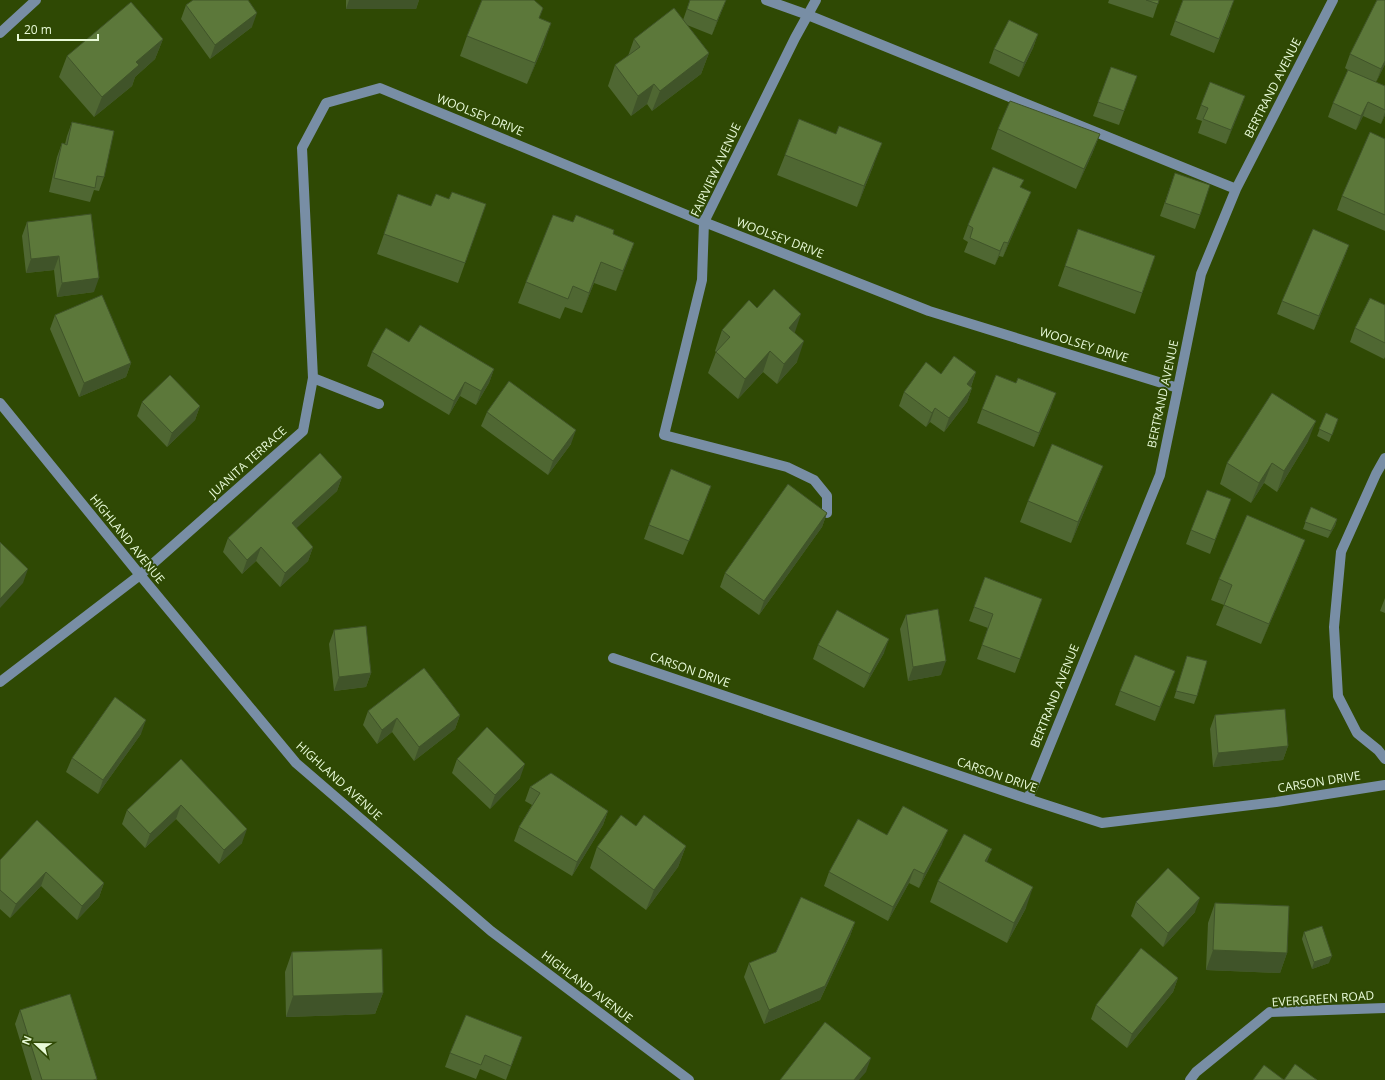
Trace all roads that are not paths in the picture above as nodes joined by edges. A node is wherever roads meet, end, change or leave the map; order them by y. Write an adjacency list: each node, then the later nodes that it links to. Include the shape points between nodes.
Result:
1 (36, 0): 6 (street)
2 (766, 0): 5 (street)
3 (816, 0): 5 (street, FAIRVIEW AVENUE)
4 (1333, 0): 8 (street, BERTRAND AVENUE)
5 (808, 15): 8 (street); 9 (street, FAIRVIEW AVENUE)
6 (0, 33)
7 (380, 88): 9 (street, WOOLSEY DRIVE); 10 (street, JUANITA TERRACE, via 326,103 302,148)
8 (1236, 189): 11 (street, BERTRAND AVENUE, via 1200,274)
9 (704, 222): 11 (street, WOOLSEY DRIVE, via 929,311); 15 (street, FAIRVIEW AVENUE, via 702,280 664,435 794,470 814,480 823,490 827,496)
10 (313, 378): 13 (street); 16 (street, JUANITA TERRACE, via 303,431)
11 (1178, 388): 21 (street, BERTRAND AVENUE, via 1160,475)
12 (0, 403): 16 (street, HIGHLAND AVENUE)
13 (379, 404)
14 (1385, 458): 19 (street, via 1341,552 1334,627 1338,696 1357,733)
15 (827, 513)
16 (140, 575): 18 (street, JUANITA TERRACE); 23 (street, HIGHLAND AVENUE, via 296,763 491,931)
17 (613, 658): 21 (street, CARSON DRIVE)
18 (0, 682)
19 (1385, 759)
20 (1385, 785): 21 (street, CARSON DRIVE, via 1276,802 1102,823)
21 (1028, 799)
22 (1385, 1008): 24 (street, EVERGREEN ROAD, via 1270,1012 1196,1072)
23 (689, 1080)
24 (1190, 1080)

